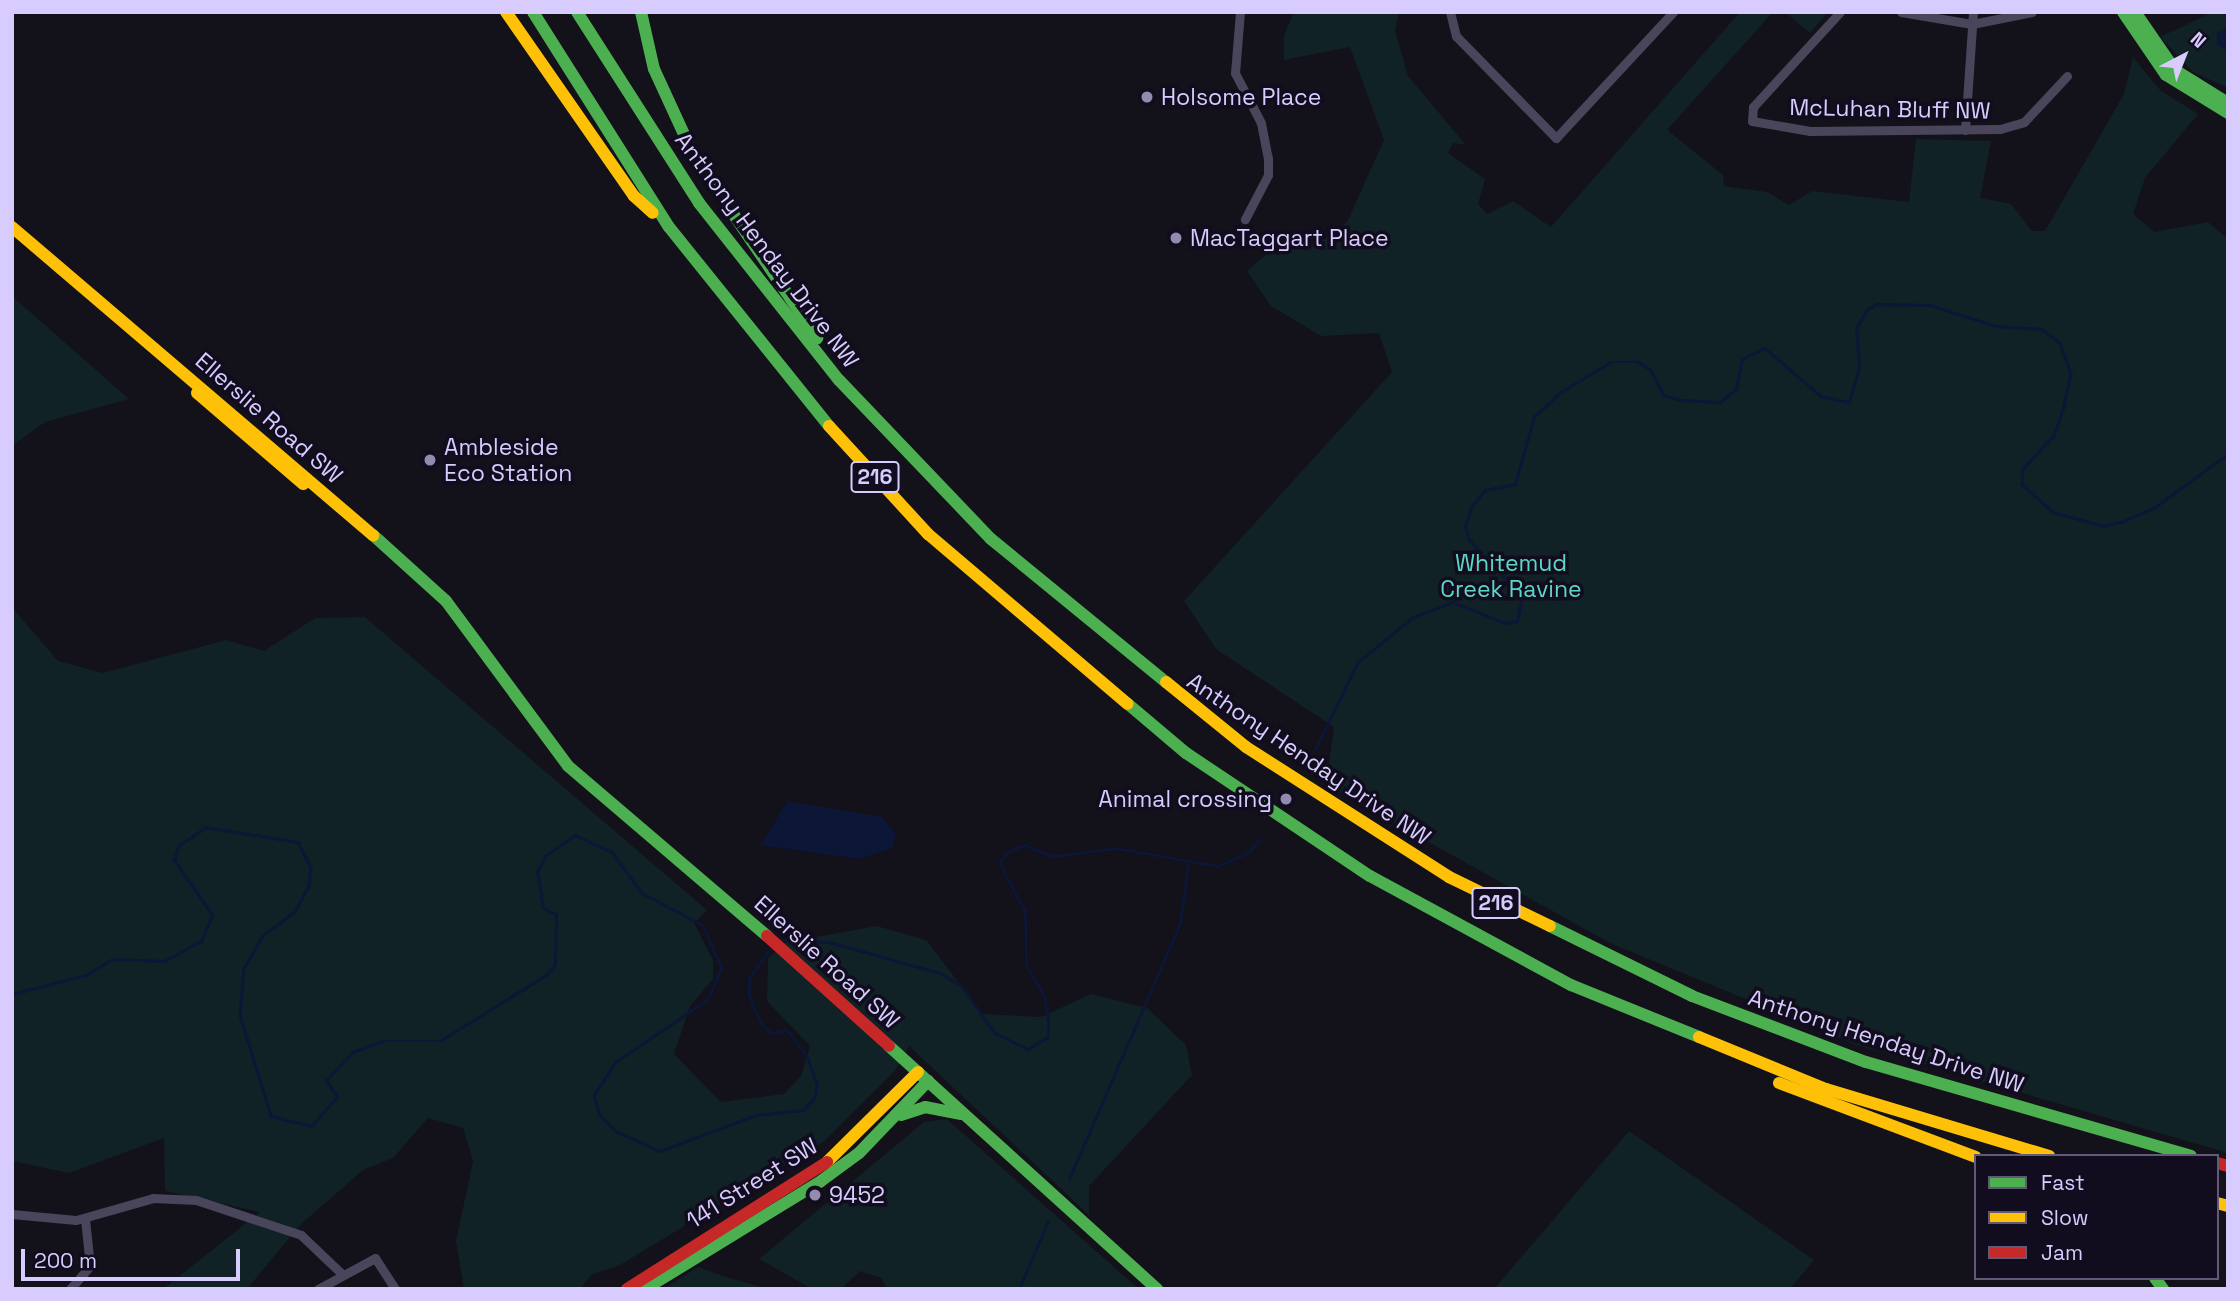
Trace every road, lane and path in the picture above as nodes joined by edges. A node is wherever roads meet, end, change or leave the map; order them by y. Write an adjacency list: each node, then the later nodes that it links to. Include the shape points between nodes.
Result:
1 (506, 12): 21 (main road, via 634,197)
2 (533, 12): 21 (main road, 216)
3 (577, 12): 23 (main road, Anthony Henday Drive NW / 216, via 699,203 788,318)
4 (641, 12): 23 (main road, via 663,93 722,204)
5 (1240, 12): 19 (street, via 1235,73 1261,123 1268,158 1268,175)
6 (1450, 12): 7 (street, via 1456,36 1556,138)
7 (1673, 12)
8 (1840, 12): 18 (street, McLuhan Bluff NW, via 1753,107 1752,121 1810,131)
9 (1901, 12): 14 (street)
10 (1973, 12): 14 (street)
11 (2032, 12): 14 (street)
12 (2123, 12): 17 (main road, via 2166,75)
13 (2135, 12): 16 (main road, via 2175,70)
14 (1972, 24): 18 (street)
15 (2067, 76): 18 (street, McLuhan Bluff NW, via 2024,122)
16 (2228, 103)
17 (2228, 113)
18 (1965, 130)
19 (1245, 219)
20 (12, 227): 24 (main road, Ellerslie Road SW, via 257,431 446,601)
21 (669, 227): 25 (main road, 216, via 805,399 928,534 1146,722 1265,808 1442,918 1571,985)
22 (12, 237): 24 (main road, Ellerslie Road SW, via 276,460)
23 (909, 456): 30 (main road, Anthony Henday Drive NW / 216, via 1006,552 1180,699 1338,810 1486,897 1651,979 1813,1044)
24 (487, 652): 26 (main road, Ellerslie Road SW, via 568,766)
25 (1735, 1056): 29 (main road, 216); 31 (main road, via 1779,1083)
26 (923, 1077): 27 (main road, Ellerslie Road SW); 28 (main road, 141 Street SW); 38 (main road, 141 Street SW, via 836,1156)
27 (965, 1115): 28 (main road, via 925,1107); 40 (main road, Ellerslie Road SW)
28 (893, 1119): 39 (main road, 141 Street SW, via 821,1181)
29 (2043, 1154)
30 (2184, 1154)
31 (1974, 1156)
32 (12, 1213): 33 (street)
33 (85, 1219): 34 (street, via 153,1198 196,1200 291,1230 321,1249); 35 (street, via 90,1266)
34 (342, 1274): 36 (street); 37 (street, via 377,1258)
35 (70, 1289)
36 (318, 1289)
37 (395, 1289)
38 (628, 1289)
39 (645, 1289)
40 (1157, 1289)

